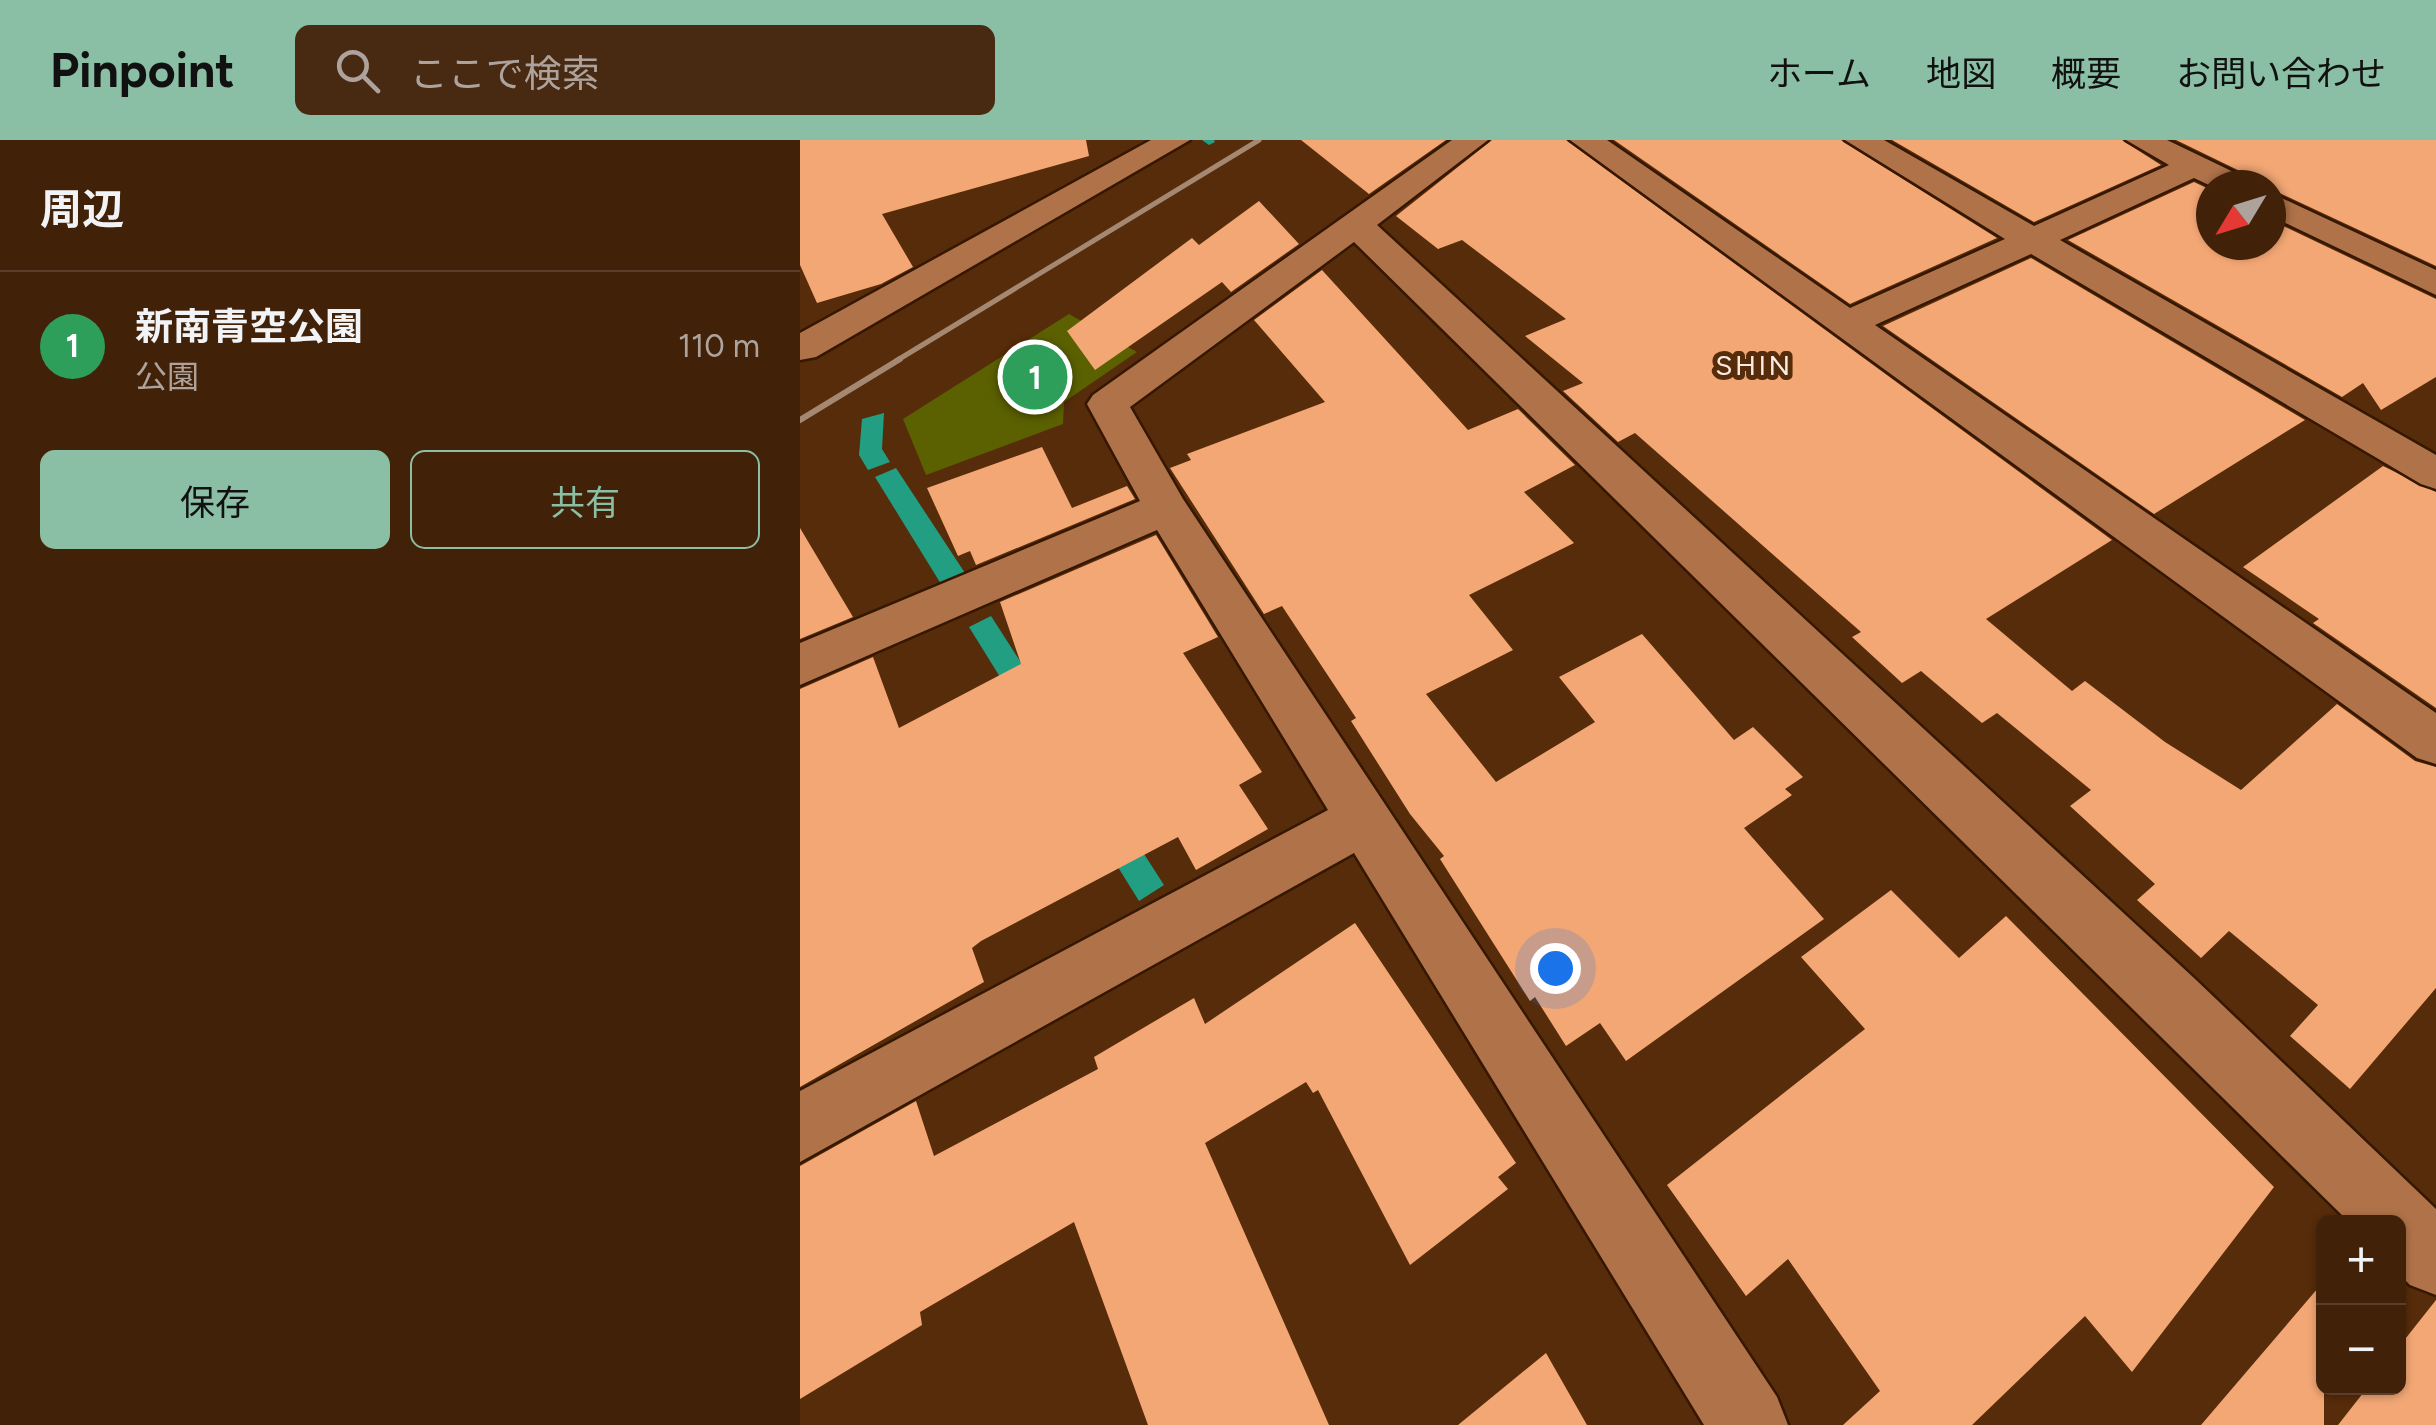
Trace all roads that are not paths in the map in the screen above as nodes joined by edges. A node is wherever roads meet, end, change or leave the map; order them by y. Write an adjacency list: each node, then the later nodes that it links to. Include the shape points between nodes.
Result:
1 (1174, 140): 13 (street)
2 (1472, 140): 9 (street)
3 (1586, 140): 12 (street)
4 (1861, 140): 10 (street)
5 (2142, 140): 6 (street)
6 (2194, 166): 7 (street); 10 (street)
7 (2202, 170)
8 (2286, 210): 11 (street)
9 (1357, 225): 15 (street, via 1108,404); 20 (street)
10 (2032, 240): 12 (street); 14 (street)
11 (2436, 284)
12 (1846, 324): 17 (street)
13 (800, 345)
14 (2436, 474)
15 (1166, 508): 16 (street); 18 (street)
16 (800, 665)
17 (2436, 742)
18 (1365, 818): 19 (street); 21 (street)
19 (800, 1128)
20 (2436, 1259)
21 (1750, 1425)

